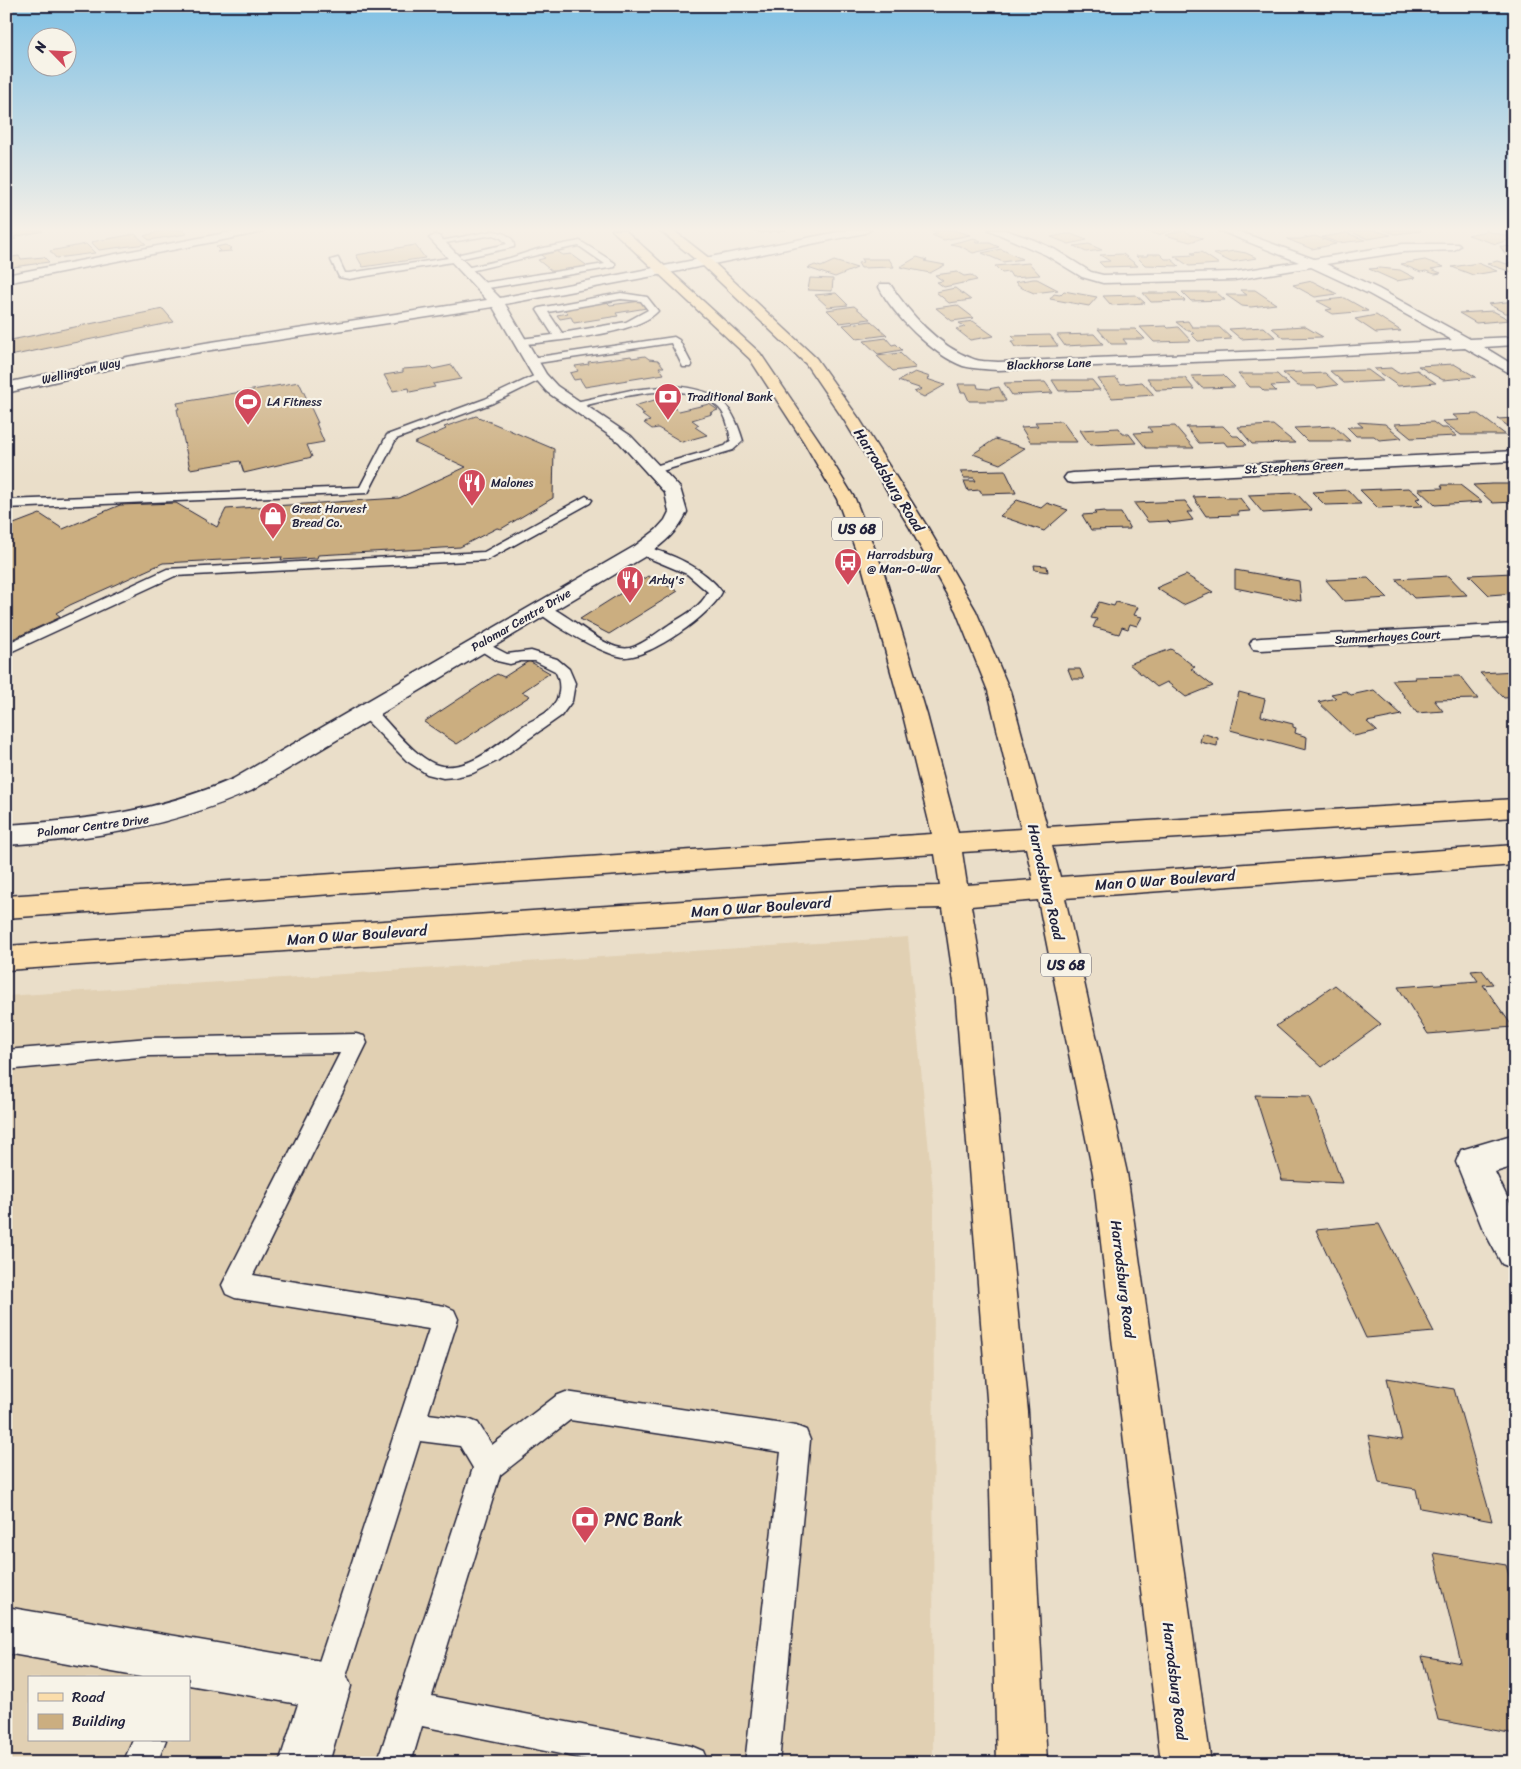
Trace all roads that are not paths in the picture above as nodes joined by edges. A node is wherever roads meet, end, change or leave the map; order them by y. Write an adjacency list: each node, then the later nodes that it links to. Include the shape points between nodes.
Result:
1 (429, 313): 18 (street, Wellington Way, via 205,347)
2 (503, 313): 13 (street, Palomar Centre Drive)
3 (544, 313): 11 (lane)
4 (634, 313): 10 (lane)
5 (652, 313): 10 (lane)
6 (709, 313): 35 (main road, US 68, via 755,356 846,499 873,570 916,714)
7 (760, 313): 34 (main road, Harrodsburg Road / US 68, via 811,361 852,420 966,611 999,691)
8 (903, 313): 14 (street, Blackhorse Lane, via 953,355 968,362 998,366)
9 (1416, 313): 14 (street)
10 (640, 320): 11 (lane, via 626,326)
11 (559, 336): 13 (lane)
12 (1515, 341): 14 (street, Blackhorse Lane)
13 (520, 342): 16 (street, Palomar Centre Drive)
14 (1469, 344): 17 (street)
15 (687, 365): 16 (lane, via 674,340)
16 (536, 368): 19 (street, Palomar Centre Drive, via 552,389); 24 (lane, via 489,401 391,437 364,490)
17 (1515, 372)
18 (6, 388)
19 (575, 405): 21 (street, Palomar Centre Drive, via 612,428); 21 (lane, via 673,388 703,393 724,406 737,441 730,448)
20 (1515, 456): 22 (street, St Stephens Green)
21 (655, 469): 25 (street, Palomar Centre Drive, via 674,492 678,512 663,534)
22 (1072, 478)
23 (586, 500): 30 (lane, via 487,556 172,572)
24 (6, 504)
25 (642, 550): 26 (street, Palomar Centre Drive); 26 (lane, via 708,582 715,592 711,602 660,637 638,649 624,652 599,643)
26 (542, 608): 28 (street, Palomar Centre Drive)
27 (1515, 630): 29 (street, Summerhayes Court)
28 (480, 644): 31 (street, Palomar Centre Drive); 31 (lane, via 498,656 511,659 536,656 560,669 566,682 567,694 559,710 490,758 469,768 443,772 427,766 408,753)
29 (1261, 644)
30 (6, 650)
31 (367, 711): 33 (street, Palomar Centre Drive, via 242,785 168,814 118,825)
32 (1515, 808): 34 (main road)
33 (6, 835)
34 (1036, 836): 35 (main road); 37 (main road, Harrodsburg Road / US 68)
35 (947, 843): 38 (main road, US 68); 39 (main road)
36 (1515, 855): 37 (main road, Man O War Boulevard)
37 (1049, 888): 38 (main road, Man O War Boulevard); 57 (main road, Harrodsburg Road / US 68, via 1110,1173)
38 (956, 897): 40 (main road, Man O War Boulevard, via 896,898); 56 (main road, US 68, via 970,989 1008,1412)
39 (6, 907)
40 (6, 958)
41 (6, 1060): 44 (lane, via 149,1048 356,1043 235,1285 445,1319)
42 (1515, 1150): 43 (street, via 1473,1162)
43 (1515, 1251)
44 (411, 1426): 45 (lane, via 468,1433); 48 (lane)
45 (488, 1466): 49 (lane); 55 (lane, via 566,1406 796,1440)
46 (6, 1630): 47 (street)
47 (180, 1669): 48 (street)
48 (327, 1686): 52 (street)
49 (412, 1708): 53 (lane); 54 (lane)
50 (149, 1742): 51 (lane)
51 (140, 1763)
52 (304, 1763)
53 (394, 1763)
54 (690, 1763)
55 (762, 1763)
56 (1022, 1763)
57 (1186, 1763)

